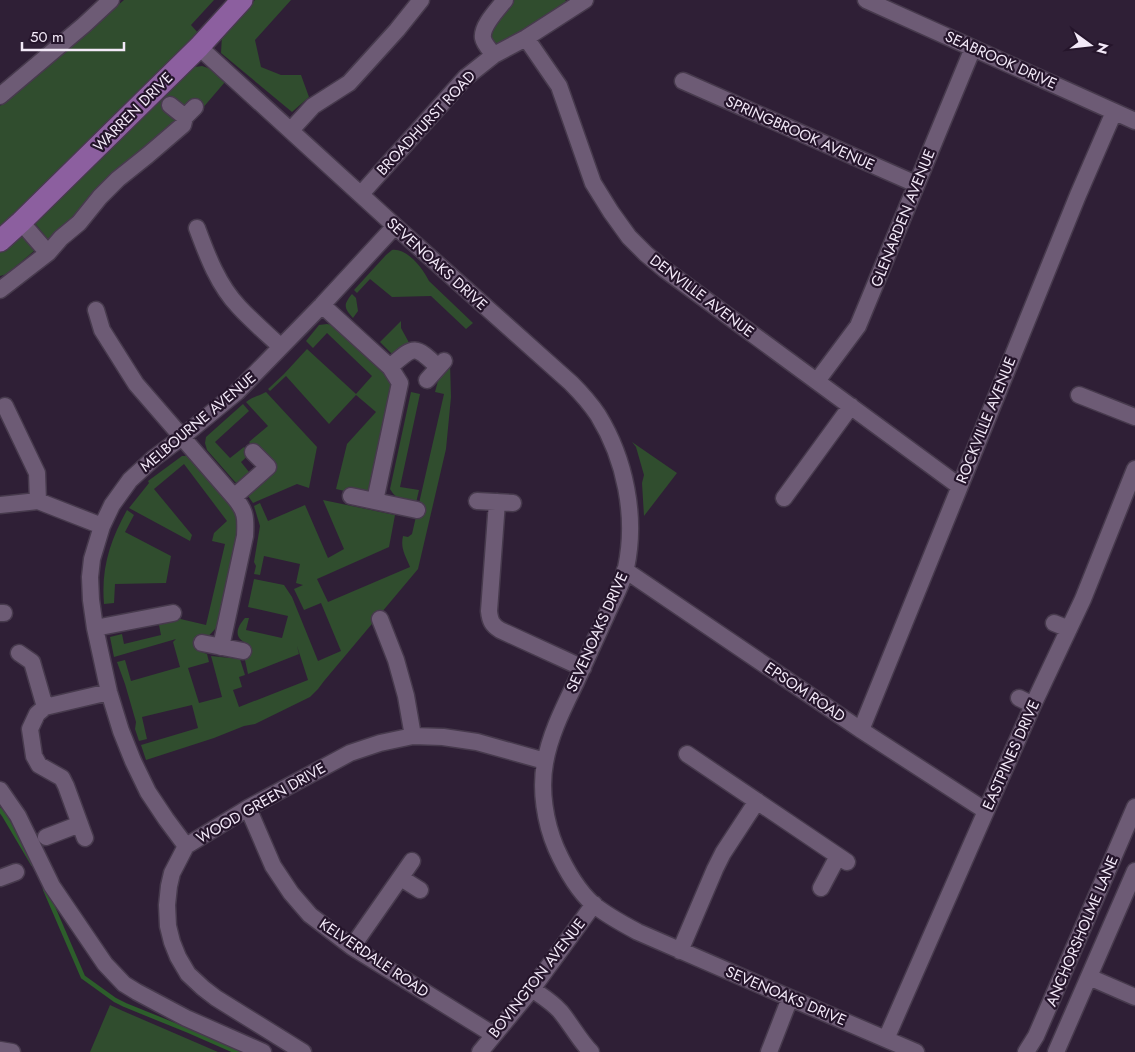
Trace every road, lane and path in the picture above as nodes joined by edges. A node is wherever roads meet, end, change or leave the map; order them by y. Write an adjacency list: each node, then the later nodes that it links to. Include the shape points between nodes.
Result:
1 (111, 0): 12 (street)
2 (242, 0): 8 (main road, WARREN DRIVE)
3 (421, 0): 16 (street, via 349,83 313,106)
4 (505, 0): 10 (street, via 486,24 483,36)
5 (866, 0): 9 (street, SEABROOK DRIVE)
6 (575, 2): 7 (street, BROADHURST ROAD)
7 (526, 38): 10 (street, BROADHURST ROAD); 30 (street, DENVILLE AVENUE, via 559,86 593,183 629,237 664,269)
8 (199, 47): 16 (street, SEVENOAKS DRIVE); 19 (main road, WARREN DRIVE)
9 (974, 48): 14 (street, SEABROOK DRIVE); 17 (street, GLENARDEN AVENUE)
10 (494, 55): 18 (street, BROADHURST ROAD, via 465,78)
11 (683, 81): 17 (street, SPRINGBROOK AVENUE)
12 (0, 96)
13 (170, 105): 23 (street, WARREN DRIVE, via 190,112 183,125 118,179)
14 (1114, 112): 15 (street, SEABROOK DRIVE); 38 (street, ROCKVILLE AVENUE)
15 (1135, 121)
16 (291, 130): 18 (street, SEVENOAKS DRIVE)
17 (916, 184): 30 (street, GLENARDEN AVENUE, via 858,326)
18 (361, 194): 20 (street, SEVENOAKS DRIVE)
19 (21, 222): 22 (main road, WARREN DRIVE); 23 (street)
20 (395, 226): 25 (street, MELBOURNE AVENUE); 48 (street, SEVENOAKS DRIVE, via 571,383 598,416 617,456 628,496 630,533)
21 (197, 228): 27 (street, via 220,281 237,306)
22 (0, 241)
23 (48, 253): 24 (street, WARREN DRIVE)
24 (0, 290)
25 (322, 305): 27 (street, MELBOURNE AVENUE); 28 (street)
26 (96, 310): 35 (street, via 102,330 136,384)
27 (282, 347): 35 (street, MELBOURNE AVENUE, via 237,392)
28 (390, 367): 29 (street, via 408,352 421,352 441,364); 43 (street, via 400,380 400,387)
29 (427, 380)
30 (818, 381): 33 (street, DENVILLE AVENUE)
31 (1079, 394): 34 (street)
32 (5, 406): 42 (street, via 37,473)
33 (851, 406): 38 (street, DENVILLE AVENUE); 41 (street)
34 (1135, 417)
35 (182, 437): 40 (street); 47 (street, MELBOURNE AVENUE, via 130,480)
36 (253, 452): 40 (street, via 268,467)
37 (1135, 469): 67 (street, EASTPINES DRIVE, via 1083,598 1062,626 1026,701)
38 (959, 486): 59 (street, ROCKVILLE AVENUE)
39 (351, 496): 43 (street)
40 (234, 497): 53 (street, via 246,518 245,536)
41 (784, 498)
42 (38, 501): 45 (street); 47 (street)
43 (375, 501): 46 (street)
44 (477, 501): 56 (street, via 505,503 489,611 493,626)
45 (0, 505)
46 (417, 510)
47 (102, 526): 51 (street, MELBOURNE AVENUE, via 90,578)
48 (625, 570): 56 (street, SEVENOAKS DRIVE); 59 (street, EPSOM ROAD)
49 (173, 613): 51 (street)
50 (380, 619): 60 (street, via 396,660)
51 (95, 628): 57 (street, MELBOURNE AVENUE)
52 (202, 643): 53 (street)
53 (221, 647): 54 (street)
54 (242, 651)
55 (19, 653): 58 (street, via 32,662)
56 (582, 668): 62 (street, SEVENOAKS DRIVE)
57 (109, 692): 58 (street); 69 (street, MELBOURNE AVENUE, via 121,731 148,792)
58 (45, 707): 68 (street, via 36,714 30,729 34,756 39,765 62,778 83,830)
59 (861, 730): 67 (street, EPSOM ROAD)
60 (413, 736): 62 (street, WOOD GREEN DRIVE, via 478,742); 65 (street, WOOD GREEN DRIVE, via 350,753)
61 (687, 754): 64 (street)
62 (545, 761): 77 (street, SEVENOAKS DRIVE, via 543,790 554,843 569,874)
63 (0, 790): 88 (street, via 18,816 52,886 105,964 124,984 186,1018)
64 (757, 801): 75 (street, via 843,859); 79 (street, via 715,869)
65 (248, 808): 69 (street, WOOD GREEN DRIVE); 78 (street, KELVERDALE ROAD, via 274,866 291,894 310,915)
66 (1135, 808): 94 (street, ANCHORSHOLME LANE, via 1036,1036)
67 (986, 811): 85 (street, EASTPINES DRIVE)
68 (46, 837)
69 (186, 846): 89 (street, WOOD GREEN DRIVE, via 172,873 167,896 168,926 178,957 202,988)
70 (412, 862): 74 (street)
71 (1135, 871): 80 (street, ANCHORSHOLME LANE)
72 (16, 872): 73 (street)
73 (0, 878)
74 (401, 878): 76 (street); 78 (street)
75 (821, 888)
76 (420, 890)
77 (594, 904): 79 (street, SEVENOAKS DRIVE, via 623,924); 81 (street, BOVINGTON AVENUE)
78 (352, 947): 84 (street, KELVERDALE ROAD)
79 (680, 951): 83 (street, SEVENOAKS DRIVE)
80 (1089, 977): 82 (street); 95 (street, ANCHORSHOLME LANE)
81 (532, 989): 84 (street, BOVINGTON AVENUE); 91 (street, via 555,1005)
82 (1135, 997)
83 (790, 998): 85 (street, SEVENOAKS DRIVE); 92 (street)
84 (494, 1035): 90 (street, BOVINGTON AVENUE)
85 (886, 1039): 93 (street, SEVENOAKS DRIVE)
86 (0, 1050): 87 (street)
87 (12, 1052)
88 (263, 1052)
89 (303, 1052)
90 (480, 1052)
91 (591, 1052)
92 (768, 1052)
93 (916, 1052)
94 (1026, 1052)
95 (1056, 1052)

